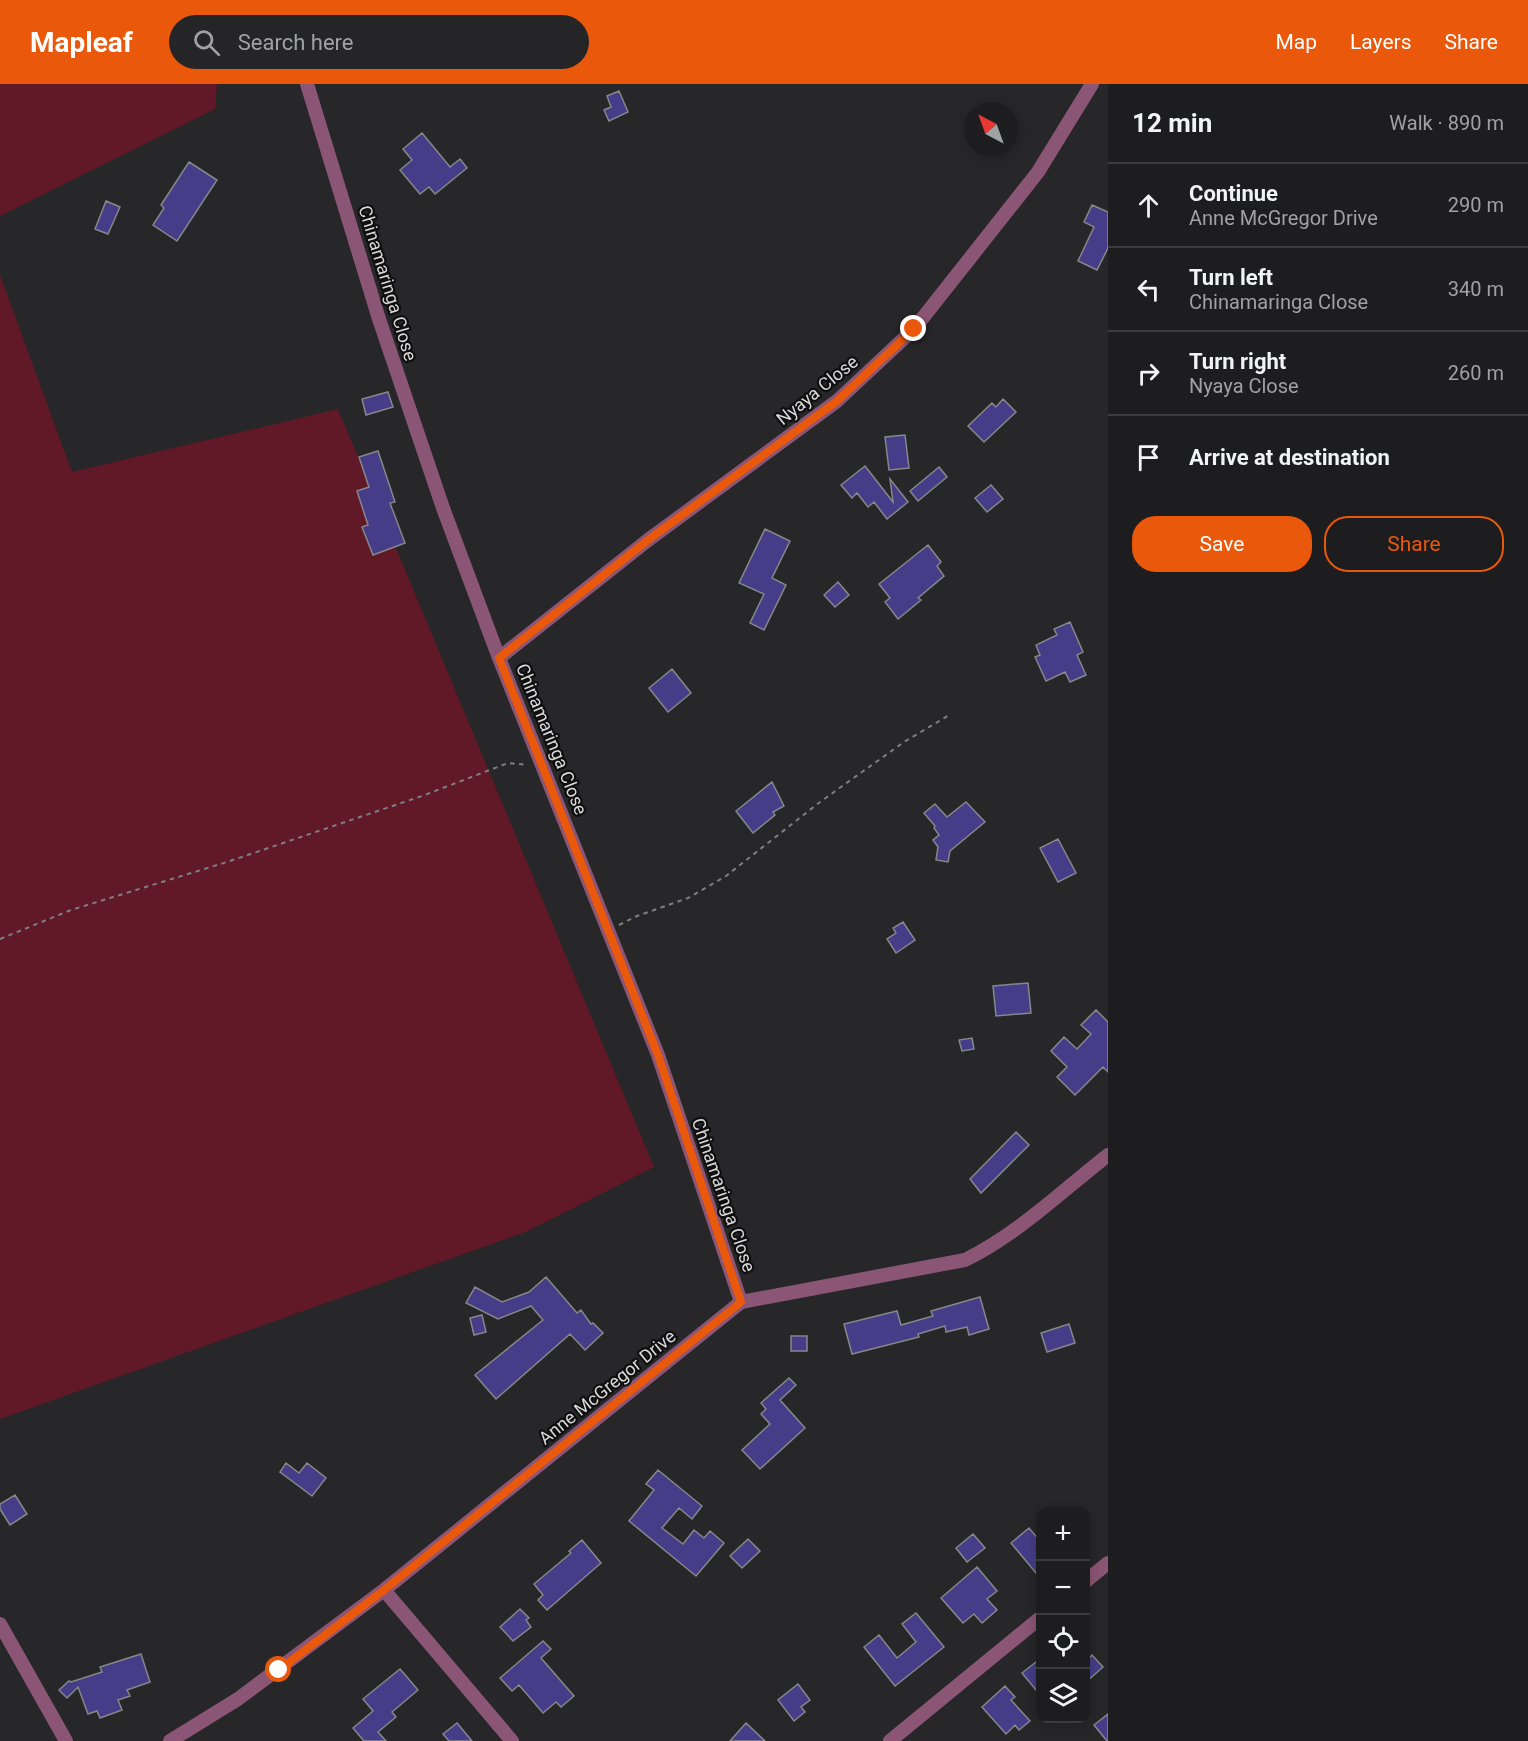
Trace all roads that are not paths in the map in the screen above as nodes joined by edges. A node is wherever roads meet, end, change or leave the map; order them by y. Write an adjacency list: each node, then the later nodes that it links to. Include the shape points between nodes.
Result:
1 (307, 84): 3 (street, Chinamaringa Close, via 379,319)
2 (1092, 84): 3 (street, Nyaya Close, via 1038,172 914,329 837,401 648,540)
3 (499, 658): 5 (street, Chinamaringa Close, via 658,1055)
4 (1108, 1155): 5 (street, Anne McGregor Drive, via 1006,1236 965,1260)
5 (741, 1302): 8 (street, Anne McGregor Drive)
6 (1108, 1563): 7 (street)
7 (1090, 1578)
8 (384, 1590): 12 (street, Anne McGregor Drive, via 238,1699); 13 (street)
9 (1036, 1622): 14 (street)
10 (0, 1624): 11 (street)
11 (66, 1741)
12 (170, 1741)
13 (512, 1741)
14 (890, 1741)

